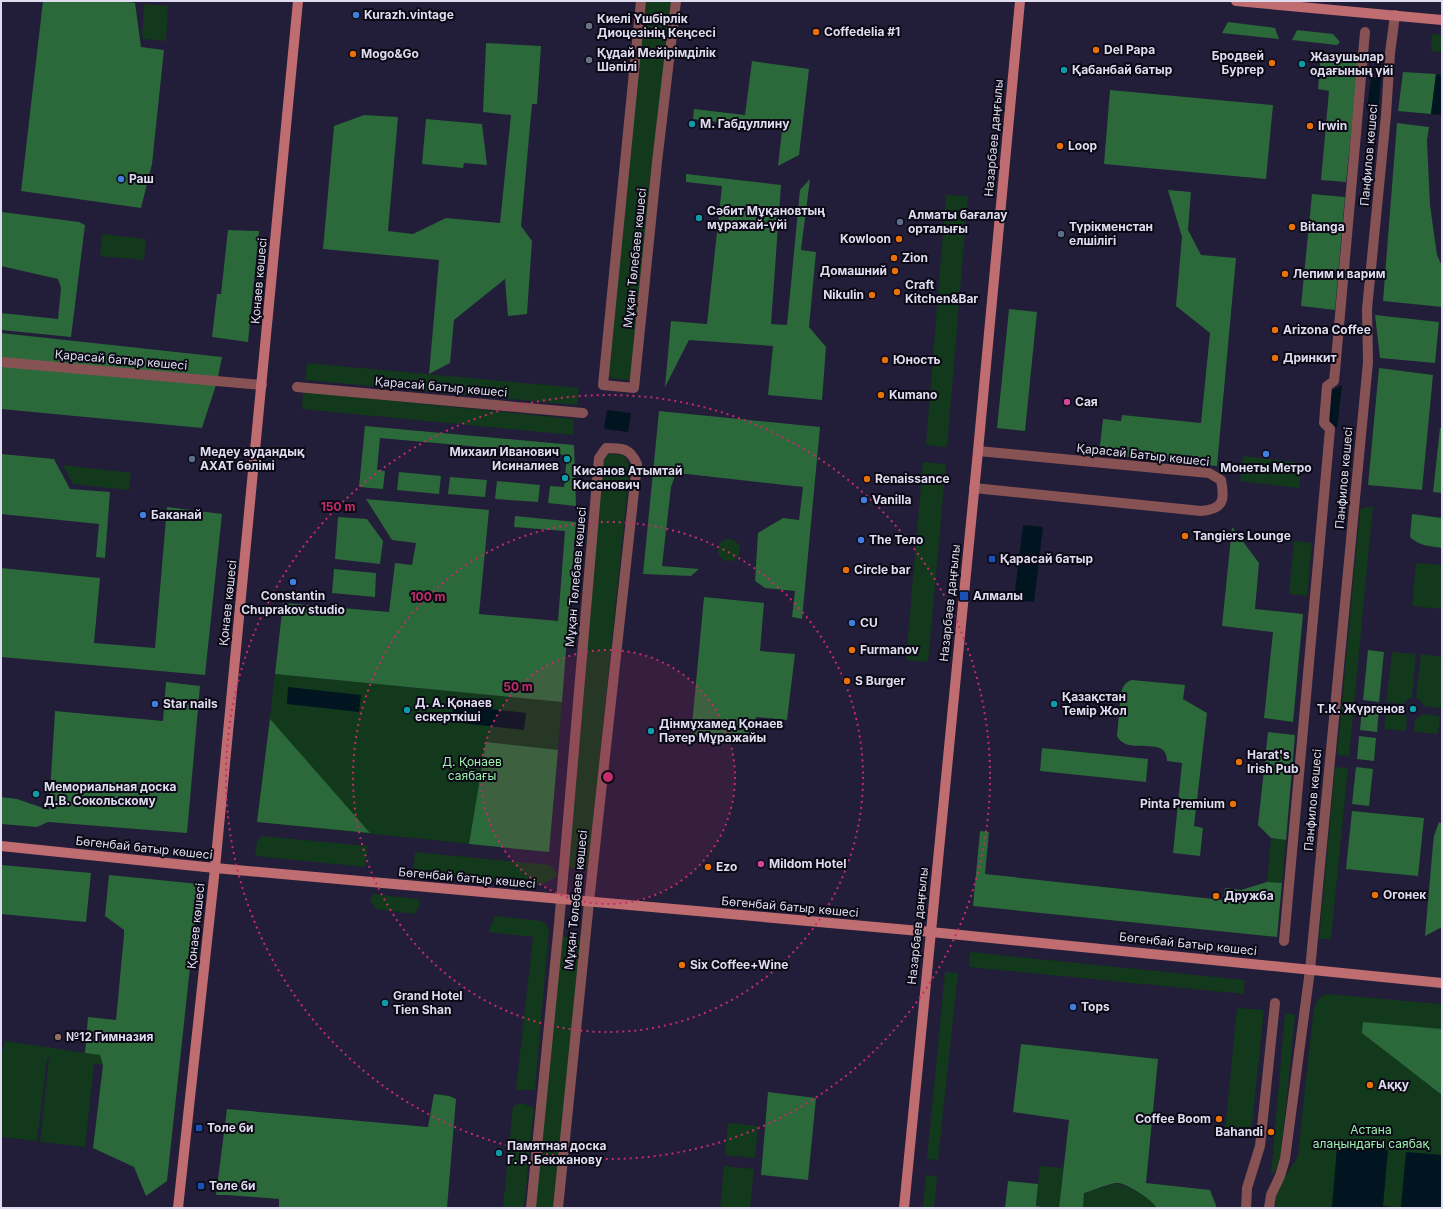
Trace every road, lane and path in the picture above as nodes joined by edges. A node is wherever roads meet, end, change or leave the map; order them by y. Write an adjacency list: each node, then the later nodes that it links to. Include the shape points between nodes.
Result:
1 (298, 1): 10 (street, Қонаев көшесі)
2 (641, 1): 3 (street, Мұқан Төлебаев көшесі, via 603,385 634,388)
3 (676, 1)
4 (1020, 1): 13 (street, Назарбаев даңғылы)
5 (1236, 1): 6 (street)
6 (1395, 15): 7 (street); 21 (street, Панфилов көшесі, via 1368,308 1368,362)
7 (1442, 20)
8 (1365, 32): 20 (street, Панфилов көшесі, via 1334,381 1328,386 1324,423 1330,429)
9 (1, 362): 10 (street, Қарасай батыр көшесі)
10 (262, 385): 16 (street, Қонаев көшесі)
11 (297, 387): 12 (street, Қарасай батыр көшесі)
12 (583, 413)
13 (978, 451): 14 (street, Назарбаев даңғылы); 14 (street, Қарасай Батыр көшесі, via 1209,473 1221,480 1224,494 1221,504 1214,510 1201,511)
14 (974, 488): 19 (street, Назарбаев даңғылы)
15 (1, 846): 16 (street, Бөгенбай батыр көшесі)
16 (215, 868): 17 (street, Бөгенбай батыр көшесі); 24 (street, Қонаев көшесі)
17 (561, 899): 18 (street, Бөгенбай батыр көшесі); 18 (street, Мұқан Төлебаев көшесі, via 599,458 606,448 623,449 633,456 637,464); 25 (street, Мұқан Төлебаев көшесі)
18 (589, 902): 19 (street, Бөгенбай батыр көшесі); 26 (street, Мұқан Төлебаев көшесі)
19 (931, 932): 21 (street, Бөгенбай Батыр көшесі); 27 (street, Назарбаев даңғылы)
20 (1284, 941)
21 (1310, 970): 22 (street, Бөгенбай Батыр көшесі); 29 (street, via 1286,1159 1271,1195)
22 (1442, 983)
23 (1275, 1003): 28 (street, via 1260,1146 1247,1188)
24 (178, 1208)
25 (531, 1208)
26 (558, 1208)
27 (904, 1208)
28 (1246, 1208)
29 (1269, 1208)

